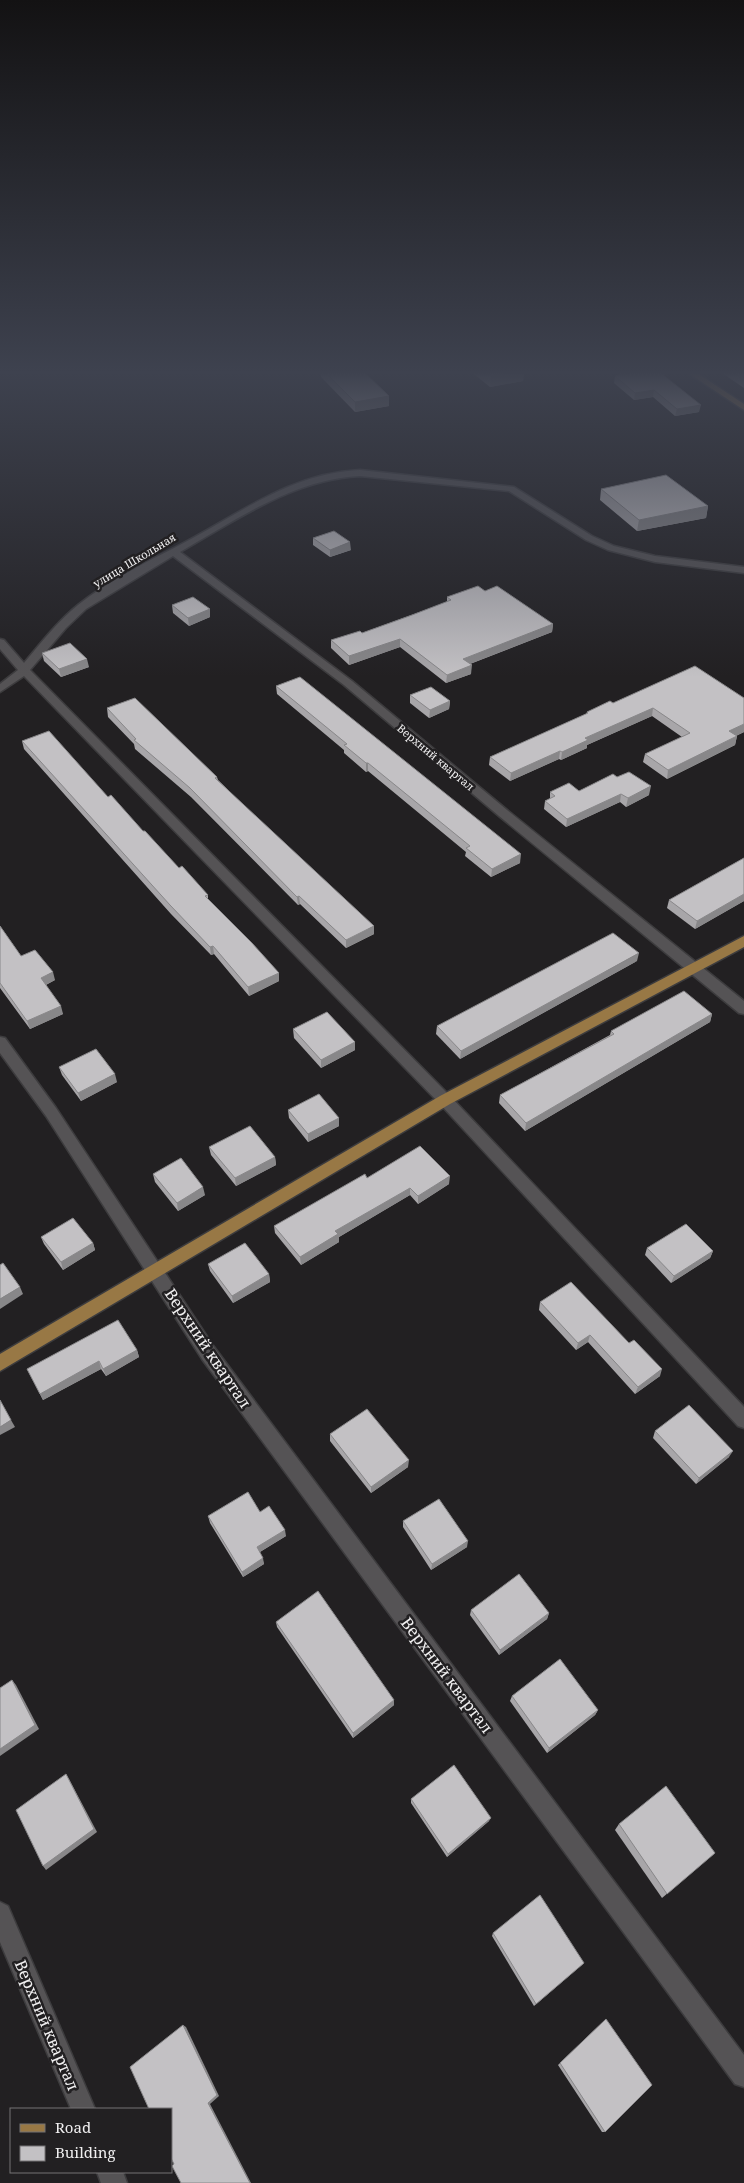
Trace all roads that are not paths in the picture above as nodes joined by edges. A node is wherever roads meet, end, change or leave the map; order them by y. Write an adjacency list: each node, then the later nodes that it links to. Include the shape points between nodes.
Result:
1 (172, 551): 2 (street, улица Школьная, via 278,493 337,474 360,473 511,489 611,548 655,560); 4 (street, улица Школьная, via 82,607); 7 (street, Верхний квартал, via 348,683)
2 (744, 570)
3 (2, 646): 4 (street)
4 (24, 670): 5 (street, улица Школьная); 10 (street)
5 (0, 689)
6 (744, 941): 7 (main road)
7 (694, 969): 8 (street, Верхний квартал); 10 (main road)
8 (744, 1009)
9 (0, 1042): 11 (street, Верхний квартал, via 51,1112)
10 (446, 1100): 11 (main road); 13 (street)
11 (156, 1271): 12 (main road); 15 (street, Верхний квартал, via 208,1353)
12 (0, 1363)
13 (744, 1420)
14 (0, 1914): 16 (street, Верхний квартал)
15 (744, 2075)
16 (83, 2108)

